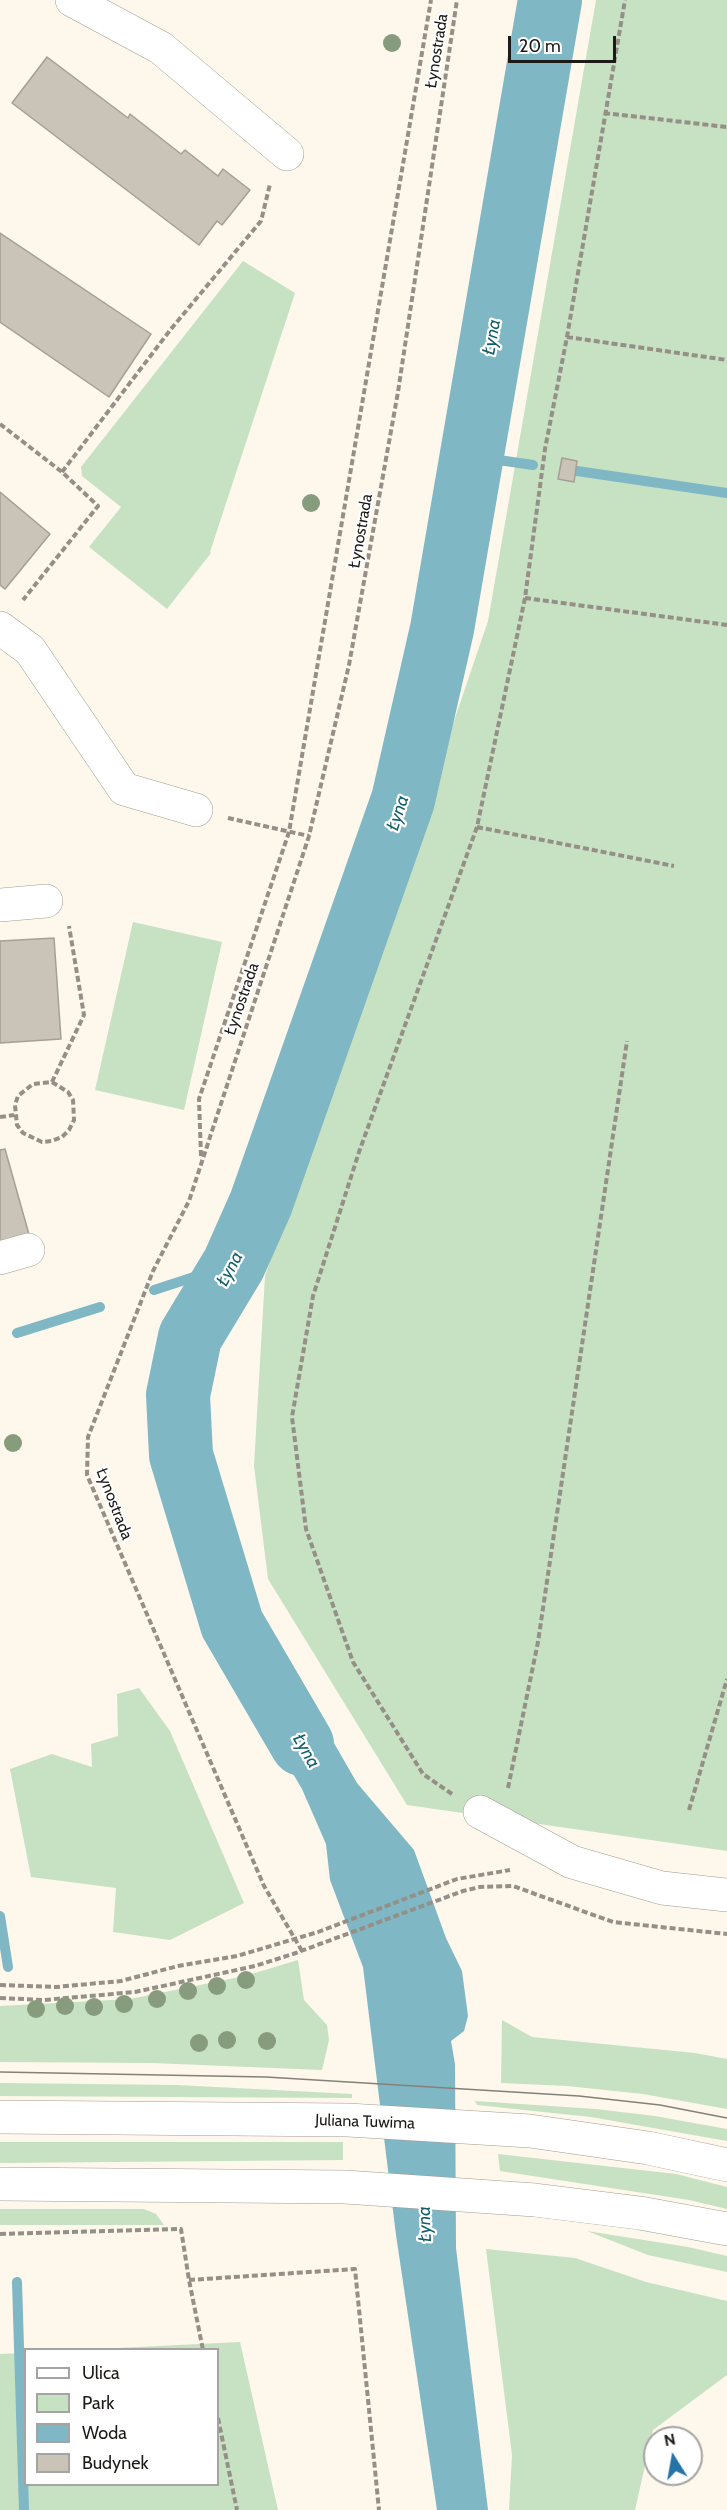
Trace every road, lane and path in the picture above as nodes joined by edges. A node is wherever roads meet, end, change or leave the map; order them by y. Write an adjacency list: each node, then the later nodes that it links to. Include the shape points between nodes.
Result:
1 (72, 0): 7 (main road, via 161,48)
2 (431, 0): 18 (path)
3 (457, 0): 19 (path, Łynostrada, via 396,403 349,665)
4 (625, 0): 5 (path)
5 (604, 113): 6 (path); 9 (path)
6 (727, 127)
7 (287, 154)
8 (270, 181): 12 (path, via 261,220 171,329)
9 (567, 337): 10 (path); 13 (path, via 543,458)
10 (727, 360)
11 (0, 424): 12 (path)
12 (62, 472): 15 (path, via 98,507)
13 (525, 598): 14 (path); 17 (path)
14 (727, 625)
15 (0, 628): 16 (main road, via 30,650 124,789)
16 (196, 810): 18 (path)
17 (477, 827): 20 (path); 30 (path, via 359,1152 313,1296 292,1417 306,1529 353,1662 423,1774)
18 (289, 832): 19 (path); 27 (path, via 199,1099)
19 (309, 836): 27 (path, Łynostrada)
20 (674, 866)
21 (46, 901): 22 (main road); 24 (path, via 71,928 84,1015)
22 (0, 904)
23 (627, 1041): 30 (path, via 538,1642 511,1776)
24 (52, 1082): 25 (path, via 25,1089); 25 (path, via 68,1092 75,1110 69,1130 62,1137 42,1142 32,1139 17,1125)
25 (14, 1115): 26 (path)
26 (0, 1117)
27 (201, 1160): 34 (path, Łynostrada, via 189,1201 153,1271 88,1437 87,1475 264,1886)
28 (727, 1679): 29 (path)
29 (689, 1810)
30 (489, 1818): 32 (main road, via 572,1862 662,1888)
31 (457, 1879): 34 (path)
32 (727, 1895)
33 (727, 1934): 35 (path, via 613,1922 513,1887 480,1887)
34 (296, 1940): 35 (path, Łynostrada); 36 (path, via 121,1981 56,1987)
35 (302, 1951): 37 (path, via 135,1992 44,2000)
36 (0, 1985)
37 (0, 1998)
38 (0, 2117): 39 (main road, Juliana Tuwima, via 348,2120 530,2131 648,2148)
39 (727, 2165)
40 (0, 2184): 41 (main road, via 345,2187 535,2200)
41 (727, 2229)
42 (0, 2234): 43 (path, via 181,2229)
43 (189, 2280): 44 (path); 47 (path, via 355,2269)
44 (203, 2348)
45 (219, 2423): 46 (path)
46 (237, 2510)
47 (378, 2510)

